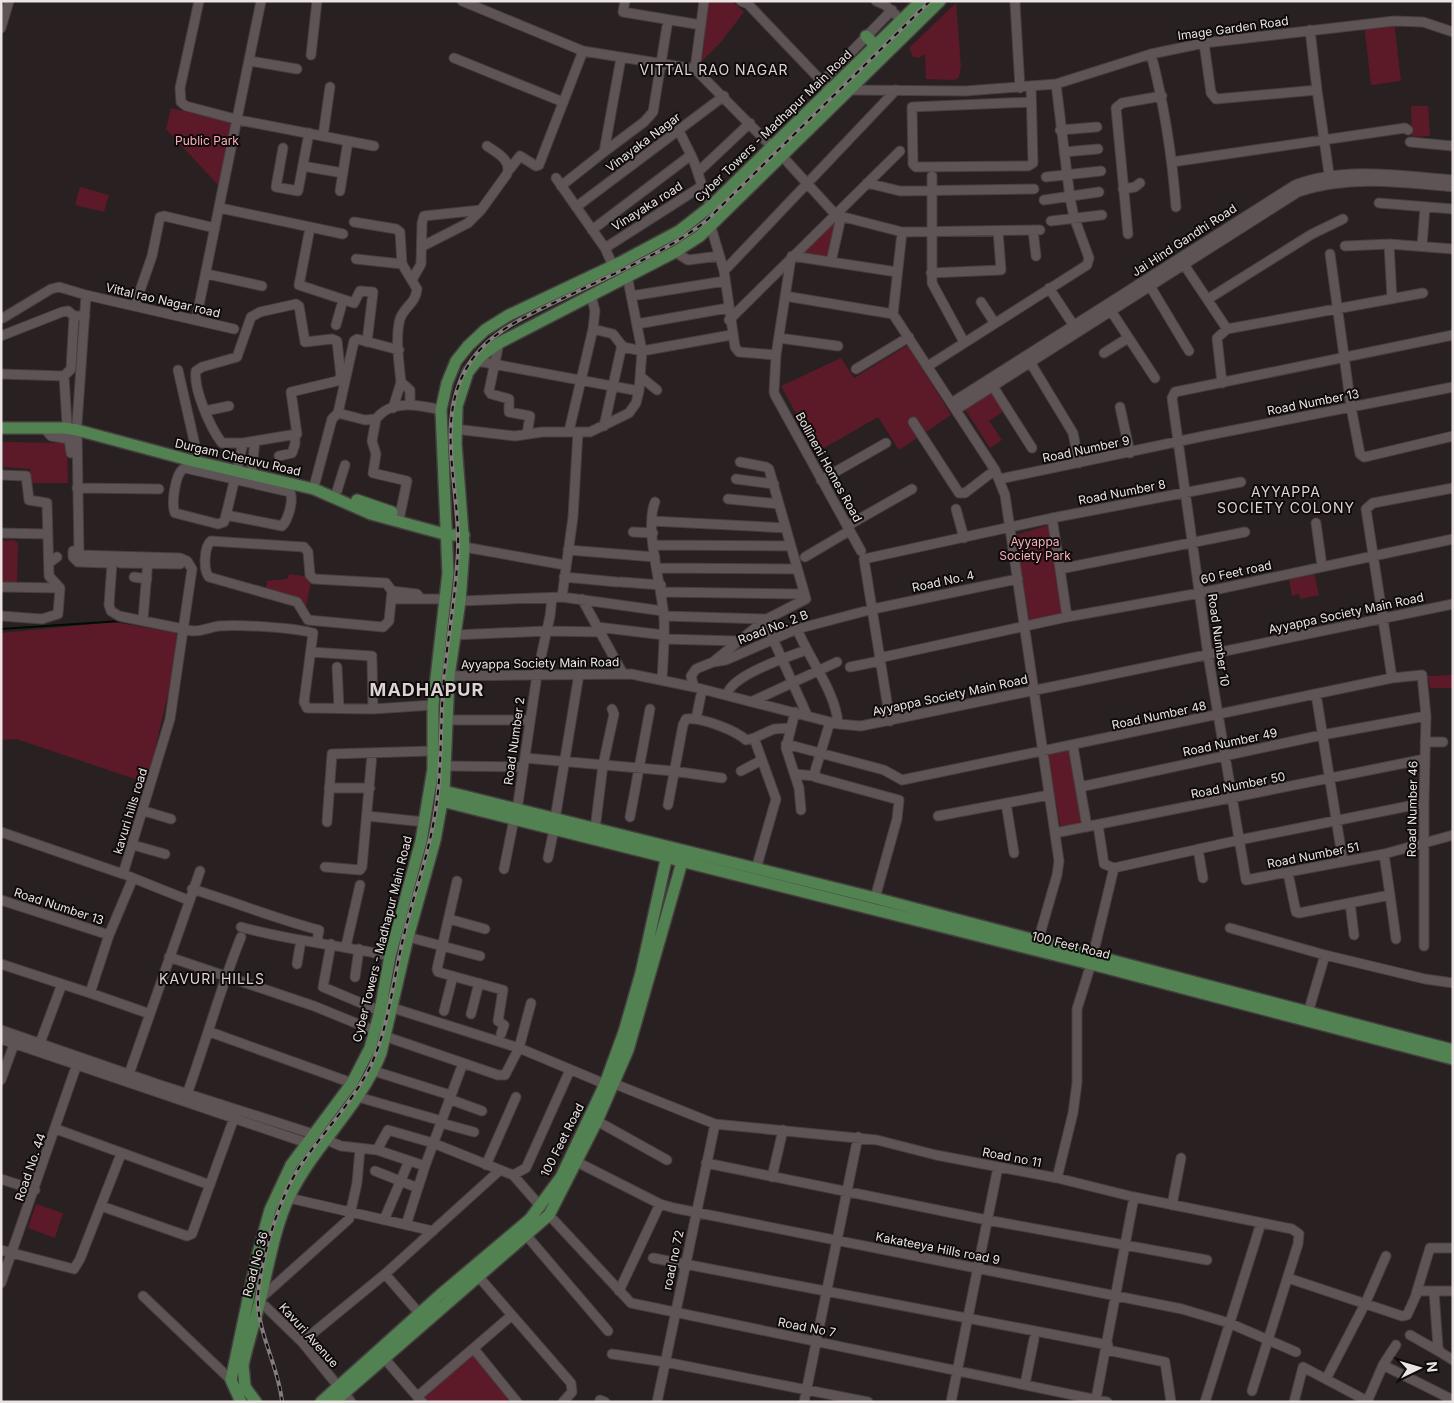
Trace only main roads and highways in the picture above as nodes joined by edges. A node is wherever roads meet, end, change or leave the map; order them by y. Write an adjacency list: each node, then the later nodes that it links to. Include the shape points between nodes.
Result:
1 (921, 1): 4 (main road, Cyber Towers - Madhapur Main Road)
2 (940, 1): 11 (main road, Cyber Towers - Madhapur Main Road, via 711,227 675,252 499,343 477,361 461,390 455,429)
3 (866, 36): 4 (main road)
4 (876, 46): 10 (main road, Cyber Towers - Madhapur Main Road, via 826,87 772,147 711,206 679,231 509,315 476,338 456,361 441,410)
5 (1, 422): 6 (main road, Durgam Cheruvu Road)
6 (73, 426): 7 (main road, Durgam Cheruvu Road); 8 (main road, Durgam Cheruvu Road, via 200,458)
7 (1, 428)
8 (237, 472): 9 (main road, Durgam Cheruvu Road, via 288,487); 9 (main road, Durgam Cheruvu Road, via 252,468)
9 (315, 486): 10 (main road, Durgam Cheruvu Road); 10 (main road, Durgam Cheruvu Road, via 371,514)
10 (448, 531): 11 (main road); 20 (main road, Cyber Towers - Madhapur Main Road, via 425,822 390,956 375,1031 364,1062)
11 (463, 531): 12 (main road, Cyber Towers - Madhapur Main Road, via 460,601 446,720)
12 (443, 796): 13 (main road); 21 (main road, Cyber Towers - Madhapur Main Road, via 387,1037 374,1071)
13 (555, 824): 14 (main road); 14 (main road, via 594,829)
14 (668, 852): 15 (main road, 100 Feet Road); 19 (main road, 100 Feet Road, via 641,973)
15 (684, 857): 16 (main road, 100 Feet Road); 16 (main road, 100 Feet Road, via 756,869 875,898 1038,941); 19 (main road, 100 Feet Road, via 631,1041)
16 (1092, 960): 17 (main road, 100 Feet Road); 18 (main road, 100 Feet Road)
17 (1453, 1050)
18 (1453, 1059)
19 (610, 1084): 22 (main road, 100 Feet Road); 22 (main road, 100 Feet Road, via 577,1162)
20 (310, 1138): 23 (main road, Road No 36, via 291,1165)
21 (327, 1140): 24 (main road, Road No 36, via 289,1198)
22 (545, 1211): 25 (main road, 100 Feet Road, via 530,1219); 25 (main road, 100 Feet Road, via 526,1235)
23 (266, 1227): 24 (main road); 27 (main road, Road No 36, via 232,1380)
24 (278, 1232): 28 (main road, Road No 36, via 243,1372 245,1387)
25 (488, 1261): 26 (main road, 100 Feet Road, via 478,1276); 26 (main road, 100 Feet Road, via 419,1313)
26 (344, 1394): 29 (main road, 100 Feet Road); 30 (main road, 100 Feet Road)
27 (240, 1402)
28 (256, 1402)
29 (321, 1402)
30 (334, 1402)

